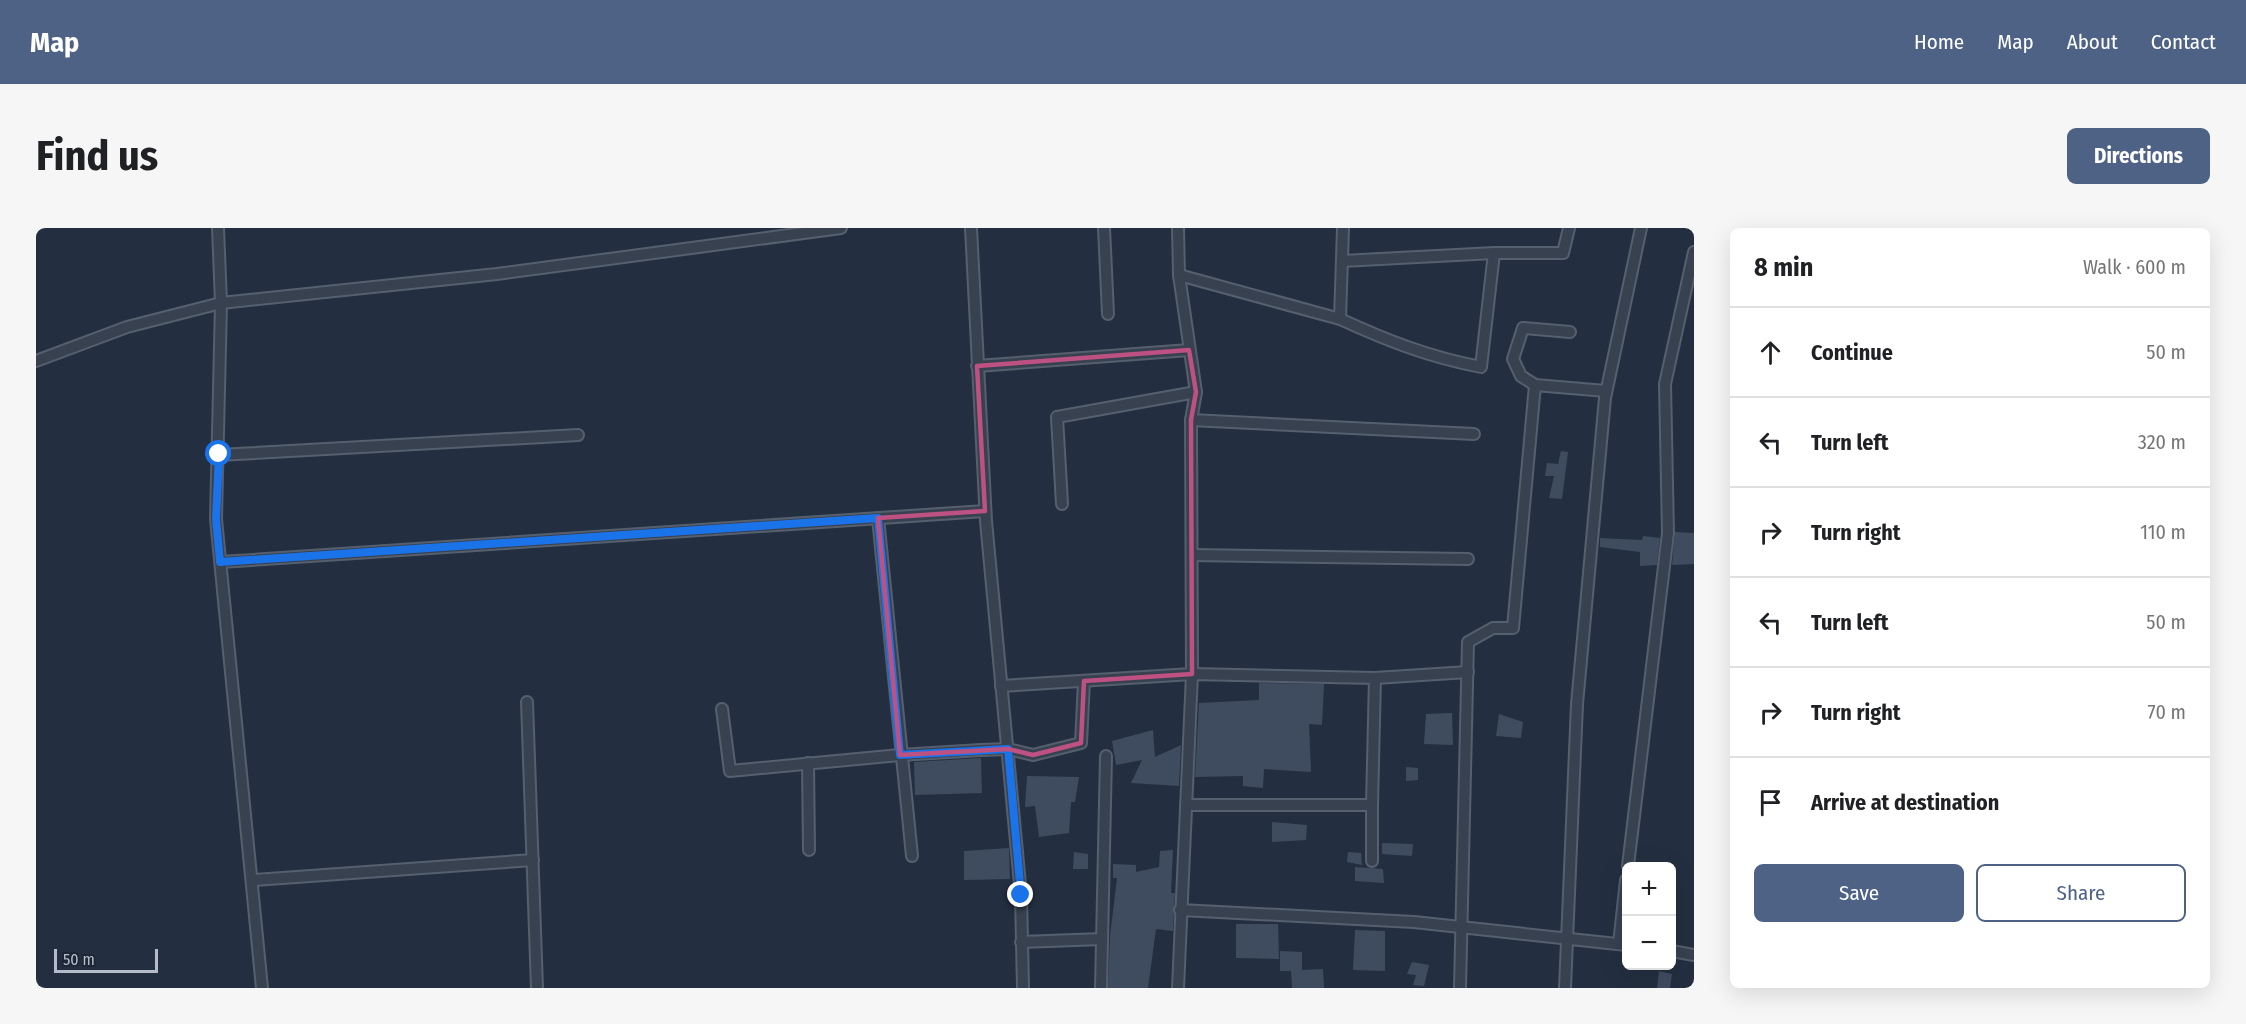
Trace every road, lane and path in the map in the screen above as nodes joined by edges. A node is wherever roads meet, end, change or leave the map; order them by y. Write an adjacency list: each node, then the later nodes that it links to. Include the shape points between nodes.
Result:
1 (218, 228): 13 (street)
2 (841, 228): 13 (street, via 497,274)
3 (970, 228): 19 (street)
4 (1104, 228): 14 (street)
5 (1178, 228): 12 (street)
6 (1343, 228): 11 (street)
7 (1569, 228): 10 (street, via 1563,253)
8 (1641, 228): 22 (street)
9 (1694, 252): 50 (street, via 1665,384 1668,533)
10 (1494, 253): 11 (street); 15 (street, via 1481,366 1396,345)
11 (1342, 261): 15 (street)
12 (1179, 275): 15 (street); 17 (street)
13 (221, 303): 18 (street, via 127,327); 26 (street)
14 (1108, 314)
15 (1340, 319)
16 (1570, 332): 20 (street, via 1523,328 1513,359 1521,376)
17 (1189, 350): 19 (street); 21 (street)
18 (36, 361)
19 (977, 366): 28 (street)
20 (1535, 385): 22 (street); 33 (street, via 1513,628 1493,628 1468,642)
21 (1196, 392): 23 (street); 27 (street, via 1057,417)
22 (1606, 392): 54 (street, via 1576,704)
23 (1191, 420): 24 (street); 30 (street)
24 (1474, 434)
25 (578, 435): 26 (street)
26 (219, 454): 32 (street, via 216,519)
27 (1062, 504)
28 (985, 511): 29 (street); 37 (street)
29 (878, 518): 32 (street); 41 (street)
30 (1192, 555): 31 (street); 34 (street)
31 (1468, 560)
32 (220, 562): 51 (street)
33 (1468, 672): 35 (street); 53 (street)
34 (1192, 675): 35 (street); 36 (street); 44 (street)
35 (1375, 678): 45 (street)
36 (1084, 681): 37 (street); 40 (street, via 1081,743 1033,755)
37 (1002, 686): 40 (street)
38 (527, 702): 48 (street)
39 (722, 709): 43 (street, via 730,771)
40 (1008, 749): 41 (street); 56 (street, via 1021,895)
41 (900, 755): 43 (street); 47 (street)
42 (1106, 756): 55 (street)
43 (808, 763): 46 (street)
44 (1186, 806): 45 (street); 52 (street)
45 (1372, 806): 49 (street)
46 (809, 850)
47 (912, 856)
48 (532, 860): 51 (street); 61 (street)
49 (1372, 861)
50 (1629, 862)
51 (254, 880): 60 (street)
52 (1180, 910): 53 (street); 64 (street)
53 (1462, 926): 54 (street); 65 (street)
54 (1568, 937): 57 (street); 66 (street)
55 (1102, 939): 56 (street); 63 (street)
56 (1021, 942): 62 (street)
57 (1622, 945)
58 (1676, 952): 59 (street)
59 (1694, 955)
60 (262, 988)
61 (537, 988)
62 (1023, 988)
63 (1101, 988)
64 (1178, 988)
65 (1460, 988)
66 (1565, 988)

